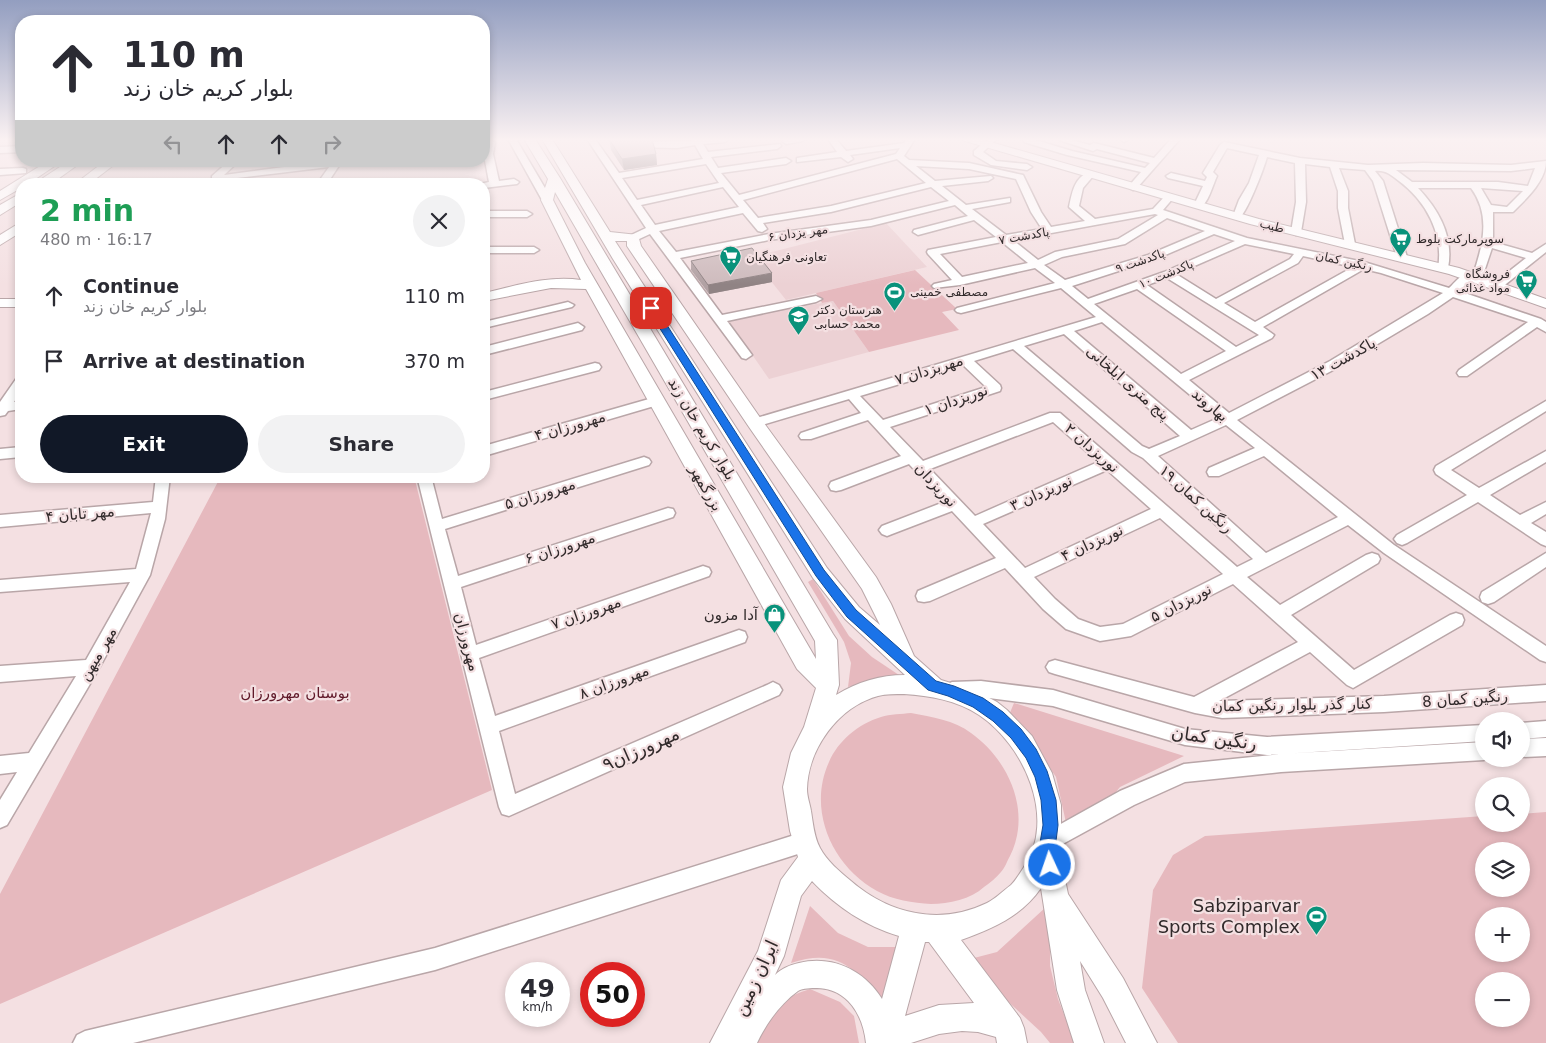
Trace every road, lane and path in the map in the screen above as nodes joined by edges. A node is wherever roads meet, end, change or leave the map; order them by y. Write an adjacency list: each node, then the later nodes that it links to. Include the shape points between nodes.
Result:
1 (541, 188): 28 (street)
2 (551, 188): 28 (main road)
3 (559, 188): 169 (main road, بلوار کریم خان زند, via 826,640)
4 (577, 188): 53 (main road, بلوار کریم خان زند)
5 (624, 188): 31 (street)
6 (708, 188): 31 (street)
7 (729, 188): 27 (street)
8 (779, 188): 27 (street)
9 (918, 188): 43 (street, via 831,209)
10 (938, 188): 32 (street, بهاروند)
11 (1025, 188): 49 (street)
12 (1078, 188): 44 (street, via 1074,207)
13 (1135, 188): 26 (main road, طیب)
14 (1207, 188): 33 (street)
15 (1251, 188): 41 (street)
16 (1301, 188): 52 (street)
17 (1342, 188): 59 (street)
18 (1380, 188): 66 (street)
19 (1413, 188): 71 (street, via 1424,199 1446,245 1446,260)
20 (1472, 188): 34 (street, via 1485,202)
21 (1520, 188): 23 (street)
22 (15, 189): 24 (main road)
23 (1531, 189): 34 (street, via 1509,210)
24 (0, 196)
25 (15, 196): 36 (main road)
26 (1169, 197): 33 (main road, طیب); 37 (street)
27 (738, 198): 35 (street)
28 (547, 200): 68 (main road, بزرگمهر)
29 (1007, 200): 32 (street, مهر یزدان ۶)
30 (15, 201): 36 (main road)
31 (635, 203): 47 (street)
32 (960, 205): 40 (street, بهاروند); 54 (street, مهر یزدان ۶, via 872,223)
33 (1198, 205): 41 (main road, طیب)
34 (1486, 208): 60 (street)
35 (746, 209): 43 (street); 47 (street)
36 (1, 210)
37 (1161, 213): 44 (street, پاکدشت ۷); 50 (street, رنگین کمان); 69 (street, via 1121,242 1059,254)
38 (490, 214): 39 (street)
39 (527, 214)
40 (976, 216): 51 (street); 56 (street, بهاروند)
41 (1238, 216): 52 (main road, طیب)
42 (15, 217): 45 (main road)
43 (756, 221): 54 (street)
44 (1094, 223): 49 (street, پاکدشت ۷)
45 (1, 227): 46 (main road)
46 (15, 227)
47 (652, 229): 55 (street); 65 (street)
48 (15, 231): 57 (main road)
49 (1049, 231): 56 (street, پاکدشت ۷)
50 (1213, 231): 58 (street, رنگین کمان); 75 (street, پاکدشت ۹, via 1124,268)
51 (918, 232)
52 (1296, 232): 59 (main road, طیب)
53 (606, 236): 55 (main road); 165 (main road, بلوار کریم خان زند, via 820,573 852,613)
54 (769, 237): 65 (street, مهر یزدان ۶)
55 (633, 238): 117 (main road, via 634,246)
56 (1006, 239): 69 (street, بهاروند); 74 (street, پاکدشت ۷, via 932,252)
57 (0, 241)
58 (1244, 241): 64 (street, رنگین کمان); 72 (street, پاکدشت ۱۰)
59 (1350, 244): 66 (main road, طیب)
60 (1489, 244): 67 (street); 73 (street)
61 (1546, 247): 67 (street)
62 (490, 250): 63 (street)
63 (534, 250)
64 (1301, 252): 70 (street, رنگین کمان); 87 (street, via 1294,260)
65 (673, 256): 94 (street)
66 (1402, 257): 71 (main road, طیب)
67 (1534, 257): 79 (street)
68 (578, 262): 77 (main road, بزرگمهر); 80 (main road, via 569,271)
69 (1037, 264): 74 (street); 75 (street, بهاروند)
70 (1364, 265): 81 (street, رنگین کمان); 97 (street)
71 (1442, 268): 73 (main road, طیب)
72 (1168, 274): 76 (street, پاکدشت ۱۰); 87 (street)
73 (1472, 278): 79 (main road, طیب); 81 (street, پاکدشت ۱۳)
74 (960, 282): 78 (street)
75 (1064, 285): 86 (street, بهاروند); 92 (street, پاکدشت ۹)
76 (1139, 285): 86 (street, پاکدشت ۱۰); 102 (street)
77 (591, 286): 82 (main road, via 575,282 555,283); 111 (main road, بزرگمهر)
78 (938, 286)
79 (1497, 286): 88 (main road, طیب)
80 (490, 288)
81 (1454, 292): 96 (street, رنگین کمان); 116 (street, پاکدشت ۱۳, via 1348,358)
82 (490, 295)
83 (816, 299): 94 (street)
84 (0, 303): 85 (main road)
85 (15, 303)
86 (1086, 303): 93 (street, بهاروند)
87 (1215, 304): 97 (street)
88 (1546, 304)
89 (568, 305): 95 (street)
90 (0, 310): 91 (main road)
91 (15, 310)
92 (961, 310)
93 (1104, 318): 99 (street, مهریزدان ۷); 107 (street, بهاروند)
94 (720, 319): 103 (street)
95 (490, 324)
96 (1541, 324): 106 (street)
97 (1254, 326): 102 (street, via 1268,335)
98 (578, 327): 101 (street)
99 (1065, 330): 100 (street, مهریزدان ۷); 119 (street, پنج متری ایلخانی)
100 (1015, 345): 104 (street, مهریزدان ۷); 124 (street)
101 (490, 349)
102 (1235, 352): 107 (street)
103 (746, 355)
104 (965, 360): 110 (street, مهریزدان ۷); 115 (street, نوریزدان ۱, via 995,388)
105 (595, 367): 109 (street)
106 (1463, 373)
107 (1180, 380): 116 (street, بهاروند)
108 (15, 391): 114 (street)
109 (490, 394)
110 (850, 394): 115 (street, نوریزدان); 117 (street, مهریزدان ۷)
111 (656, 401): 120 (street, مهرورزان ۴); 169 (main road, بزرگمهر, via 805,662)
112 (1546, 405): 133 (street, via 1441,470)
113 (15, 406): 114 (street)
114 (2, 409)
115 (875, 420): 118 (street); 127 (street, نوریزدان)
116 (1228, 420): 119 (street, رنگین کمان ۱۹); 121 (street, بهاروند)
117 (755, 423): 165 (main road, via 869,583)
118 (806, 436)
119 (1190, 436): 124 (street, رنگین کمان ۱۹)
120 (490, 449)
121 (1264, 450): 129 (street); 139 (street, بهاروند)
122 (15, 453): 123 (street)
123 (0, 454)
124 (1148, 455): 150 (street, رنگین کمان ۱۹)
125 (1546, 456): 133 (street)
126 (644, 462): 143 (street, مهرورزان ۵)
127 (915, 463): 128 (street, نوریزدان ۲, via 1055,416); 132 (street); 134 (street, نوریزدان)
128 (1109, 463): 137 (street, نوریزدان ۲); 142 (street, نوریزدان ۳)
129 (1214, 472)
130 (162, 483): 135 (street, مهر میهن)
131 (426, 483): 143 (street, مهرورزان)
132 (836, 486)
133 (1479, 496): 141 (street); 145 (street)
134 (954, 504): 142 (street, نوریزدان); 144 (street)
135 (159, 506): 140 (street, مهر تابان ۴); 152 (street, مهر میهن)
136 (1546, 507): 141 (street)
137 (1163, 510): 153 (street, نوریزدان ۲); 154 (street, نوریزدان ۴)
138 (668, 513): 155 (street, مهرورزان ۶)
139 (1349, 518): 150 (street, نوریزدان ۵); 164 (street, بهاروند, via 1389,549)
140 (0, 521)
141 (1520, 522): 146 (street)
142 (972, 523): 149 (street, نوریزدان)
143 (437, 526): 155 (street, مهرورزان)
144 (888, 530)
145 (1402, 538)
146 (1546, 540)
147 (1372, 559): 159 (street)
148 (1546, 559): 158 (street)
149 (1007, 560): 154 (street, نوریزدان); 157 (street)
150 (1265, 561): 153 (street, نوریزدان ۵)
151 (702, 572): 163 (street, مهرورزان ۷)
152 (142, 575): 156 (street); 166 (street, مهر میهن)
153 (1237, 575): 154 (street, نوریزدان ۵, via 1125,631 1100,634 1072,624); 159 (street, نوریزدان ۲)
154 (1022, 576)
155 (452, 584): 163 (street, مهرورزان)
156 (0, 586)
157 (924, 596)
158 (1488, 597)
159 (1279, 614): 162 (street, نوریزدان ۲)
160 (1456, 620): 162 (street, نوریزدان ۲, via 1354,680)
161 (739, 637): 175 (street, مهرورزان ۸)
162 (1312, 643): 174 (street)
163 (470, 654): 175 (street, مهرورزان)
164 (1546, 655)
165 (905, 660): 170 (main road, بلوار کریم خان زند)
166 (91, 667): 168 (street); 183 (street, مهر میهن)
167 (1055, 667): 174 (street, کنار گذر بلوار رنگین کمان)
168 (0, 674)
169 (828, 685): 178 (main road, بلوار کریم خان زند)
170 (941, 688): 178 (main road, via 904,684 877,688 852,697 830,712); 179 (street, رنگین کمان, via 981,689 1053,698 1185,736 1267,746); 187 (main road, via 978,703 998,716 1031,754 1049,800)
171 (773, 690): 185 (street, مهرورزان۹)
172 (1546, 694): 173 (street, رنگین کمان 8)
173 (1384, 704): 174 (street, کنار گذر بلوار رنگین کمان, via 1222,710)
174 (1195, 706)
175 (490, 726): 185 (street, مهرورزان)
176 (1546, 729): 177 (street)
177 (1530, 730)
178 (813, 731): 188 (main road, via 798,764 794,789)
179 (1475, 734)
180 (1546, 747): 181 (street)
181 (1530, 748)
182 (1475, 752): 187 (street, رنگین کمان, via 1184,772 1127,798)
183 (35, 761): 184 (street); 186 (street, مهر میهن)
184 (0, 765)
185 (509, 807)
186 (0, 818)
187 (1048, 845): 189 (main road); 190 (main road, via 1034,879 1012,904 982,921 960,927)
188 (808, 851): 190 (main road, via 850,899 892,921); 193 (street, via 435,959); 194 (main road, ایران زمین, via 790,889 770,956)
189 (1056, 898): 196 (main road, via 1071,990); 197 (main road, via 1113,988)
190 (926, 928): 191 (main road); 192 (main road)
191 (1015, 1037): 192 (main road, via 974,1017 944,1018)
192 (883, 1042): 195 (main road, via 873,1012 862,994 845,979 821,972 793,978 762,1006)
193 (85, 1043)
194 (725, 1043)
195 (742, 1043)
196 (1089, 1043)
197 (1142, 1043)

